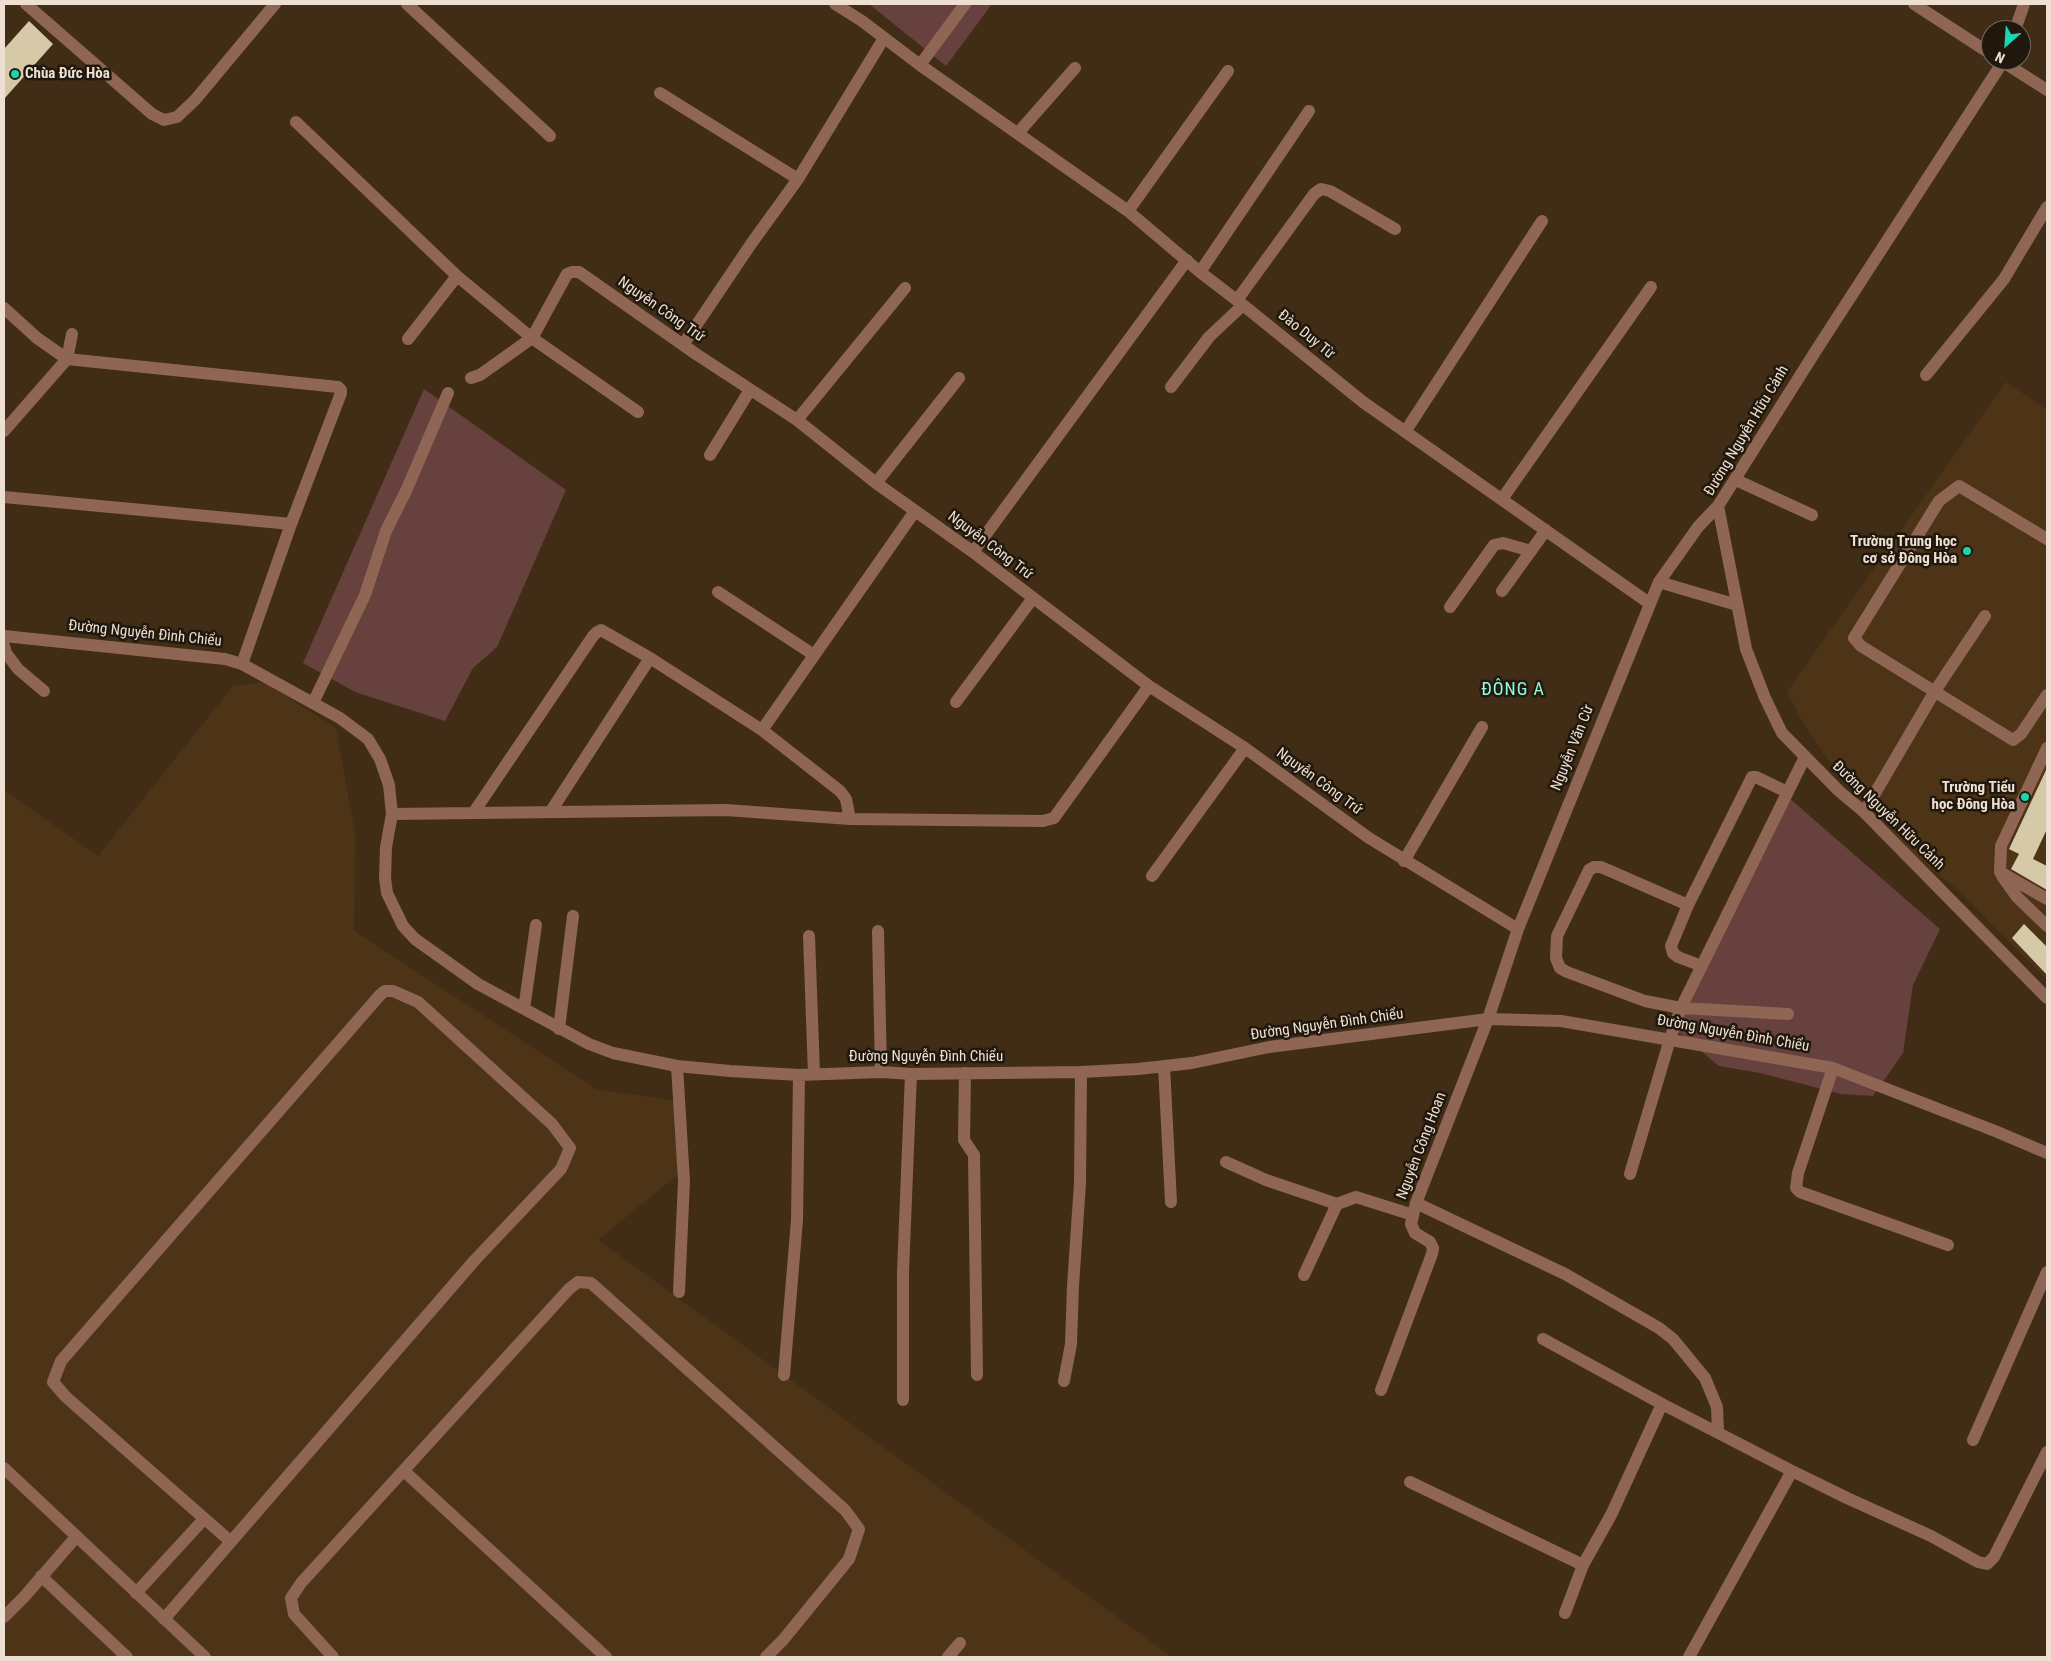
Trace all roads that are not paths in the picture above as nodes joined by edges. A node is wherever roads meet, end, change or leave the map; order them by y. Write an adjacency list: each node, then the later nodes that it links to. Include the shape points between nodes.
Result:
1 (26, 4): 2 (street, via 152,114 164,120 173,119 195,100)
2 (275, 4)
3 (407, 4): 21 (street)
4 (835, 4): 9 (street, Đào Duy Từ)
5 (965, 4): 11 (street)
6 (1914, 4): 10 (street)
7 (2024, 4): 8 (street)
8 (2018, 20)
9 (884, 38): 11 (street, Đào Duy Từ); 22 (street)
10 (1981, 48)
11 (920, 65): 20 (street, Đào Duy Từ)
12 (1075, 68): 20 (street)
13 (1997, 70): 50 (street, Đường Nguyễn Hữu Cảnh)
14 (2017, 70): 16 (street)
15 (1228, 71): 24 (street)
16 (2047, 90)
17 (660, 93): 22 (street)
18 (1309, 111): 28 (street)
19 (296, 122): 29 (street)
20 (1018, 133): 24 (street, Đào Duy Từ)
21 (550, 136)
22 (798, 179): 37 (street)
23 (2047, 207): 39 (street, via 2004,279)
24 (1128, 211): 27 (street, Đào Duy Từ)
25 (1542, 221): 48 (street)
26 (1396, 229): 32 (street, via 1321,189 1314,194)
27 (1187, 260): 28 (street, Đào Duy Từ); 61 (street)
28 (1200, 272): 32 (street, Đào Duy Từ)
29 (457, 276): 35 (street); 36 (street)
30 (1651, 287): 53 (street)
31 (905, 288): 46 (street)
32 (1240, 302): 42 (street); 48 (street, Đào Duy Từ, via 1362,402)
33 (4, 308): 38 (street, via 37,338)
34 (72, 334): 38 (street)
35 (532, 338): 37 (street, Nguyễn Công Trứ, via 567,274 580,272); 40 (street, Nguyễn Công Trứ, via 480,375); 45 (street)
36 (408, 339)
37 (683, 346): 43 (street, Nguyễn Công Trứ)
38 (67, 359): 47 (street); 57 (street, via 338,387 341,393)
39 (1926, 375)
40 (470, 378)
41 (959, 378): 51 (street)
42 (1171, 387)
43 (750, 390): 46 (street, Nguyễn Công Trứ); 49 (street)
44 (448, 393): 80 (street, via 386,531 365,595)
45 (638, 412)
46 (797, 420): 51 (street, Nguyễn Công Trứ)
47 (4, 431)
48 (1405, 432): 53 (street, Đào Duy Từ)
49 (710, 455)
50 (1736, 480): 54 (street, Đường Nguyễn Hữu Cảnh); 56 (street)
51 (876, 483): 55 (street, Nguyễn Công Trứ)
52 (4, 498): 57 (street)
53 (1502, 499): 58 (street, Đào Duy Từ)
54 (1718, 506): 62 (street, Nguyễn Văn Cừ, via 1698,527); 67 (street, Đường Nguyễn Hữu Cảnh)
55 (915, 511): 61 (street, Nguyễn Công Trứ); 72 (street)
56 (1812, 515)
57 (291, 524): 74 (street)
58 (1546, 530): 60 (street); 66 (street, Đào Duy Từ)
59 (2045, 532): 77 (street, via 1959,486 1939,501 1854,638 1861,646)
60 (1531, 551): 63 (street); 68 (street, via 1503,543 1494,545)
61 (973, 552): 65 (street, Nguyễn Công Trứ)
62 (1659, 582): 66 (street, Nguyễn Văn Cừ); 67 (street)
63 (1502, 591)
64 (718, 592): 72 (street)
65 (1033, 598): 75 (street, Nguyễn Công Trứ); 79 (street)
66 (1649, 602): 100 (street, Nguyễn Văn Cừ)
67 (1737, 605): 85 (street, Đường Nguyễn Hữu Cảnh, via 1746,648 1765,698 1782,733)
68 (1450, 607)
69 (1986, 616): 77 (street)
70 (4, 636): 74 (street, Đường Nguyễn Đình Chiểu, via 215,657)
71 (4, 646): 76 (street, via 18,669)
72 (814, 655): 82 (street)
73 (650, 658): 82 (street); 87 (street); 88 (street, via 608,632 596,632)
74 (242, 664): 80 (street, Đường Nguyễn Đình Chiểu)
75 (1149, 686): 83 (street, Nguyễn Công Trứ); 91 (street, via 1054,818 1043,822)
76 (44, 691)
77 (1935, 691): 78 (street, via 2013,740 2021,734); 89 (street)
78 (2047, 695)
79 (956, 702)
80 (313, 703): 90 (street, Đường Nguyễn Đình Chiểu, via 340,718 368,740 380,759 389,785)
81 (1482, 727): 92 (street)
82 (762, 730): 91 (street, via 840,791 846,799)
83 (1245, 748): 92 (street, Nguyễn Công Trứ); 94 (street)
84 (2047, 748): 93 (street, via 2000,846)
85 (1805, 757): 86 (street); 89 (street, Đường Nguyễn Hữu Cảnh)
86 (1788, 792): 96 (street, via 1752,777); 103 (street)
87 (551, 811): 88 (street); 91 (street, via 726,810)
88 (474, 812): 90 (street)
89 (1864, 812): 104 (street, Đường Nguyễn Hữu Cảnh)
90 (392, 814): 106 (street, Đường Nguyễn Đình Chiểu, via 385,878 390,901 403,926 414,939 478,984)
91 (850, 819)
92 (1404, 861): 100 (street, Nguyễn Công Trứ)
93 (2000, 872): 95 (street); 99 (street, via 2017,897)
94 (1152, 876)
95 (2047, 899)
96 (1688, 905): 103 (street, via 1671,946 1673,953); 105 (street, via 1600,866 1594,867 1589,870 1557,936 1555,950 1560,968 1566,972 1645,1001)
97 (573, 916): 109 (street)
98 (536, 925): 106 (street)
99 (2047, 926)
100 (1518, 929): 108 (street, Nguyễn Văn Cừ)
101 (878, 931): 114 (street)
102 (809, 936): 118 (street)
103 (1702, 966): 105 (street)
104 (2047, 998)
105 (1681, 1008): 107 (street); 110 (street)
106 (524, 1009): 109 (street, Đường Nguyễn Đình Chiểu)
107 (1788, 1014)
108 (1488, 1019): 110 (street, Đường Nguyễn Đình Chiểu, via 1560,1021); 112 (street, Đường Nguyễn Đình Chiểu, via 1269,1047); 125 (street, Nguyễn Công Hoan)
109 (559, 1029): 111 (street, Đường Nguyễn Đình Chiểu, via 613,1052)
110 (1670, 1039): 113 (street, Đường Nguyễn Đình Chiểu); 122 (street)
111 (678, 1066): 117 (street, Đường Nguyễn Đình Chiểu); 129 (street, via 684,1181)
112 (1164, 1066): 115 (street, Đường Nguyễn Đình Chiểu); 123 (street)
113 (1833, 1068): 120 (street, Đường Nguyễn Đình Chiểu); 126 (street, via 1798,1173 1796,1188)
114 (882, 1072): 118 (street, Đường Nguyễn Đình Chiểu); 119 (street, Đường Nguyễn Đình Chiểu)
115 (1081, 1072): 116 (street, Đường Nguyễn Đình Chiểu); 133 (street, via 1080,1183 1071,1344)
116 (965, 1073): 119 (street, Đường Nguyễn Đình Chiểu); 132 (street, via 964,1140 974,1155)
117 (799, 1074): 118 (street, Đường Nguyễn Đình Chiểu); 131 (street, via 796,1220)
118 (814, 1074)
119 (911, 1074): 135 (street, via 903,1272)
120 (2047, 1153)
121 (1226, 1162): 124 (street, via 1266,1180)
122 (1630, 1174)
123 (1171, 1202)
124 (1338, 1204): 125 (street, via 1356,1196); 128 (street)
125 (1414, 1209): 134 (street, Nguyễn Công Hoan, via 1411,1224 1415,1233 1430,1242 1432,1254); 137 (street, via 1565,1274 1659,1328 1673,1339 1705,1378 1717,1407)
126 (1948, 1245)
127 (2047, 1272): 138 (street)
128 (1304, 1275)
129 (679, 1292)
130 (1543, 1339): 136 (street)
131 (784, 1375)
132 (977, 1375)
133 (1064, 1381)
134 (1381, 1390)
135 (903, 1400)
136 (1662, 1404): 137 (street); 147 (street)
137 (1718, 1432): 141 (street)
138 (1973, 1440)
139 (2047, 1452): 141 (street, via 1994,1558 1987,1564)
140 (4, 1468): 145 (street)
141 (1792, 1471): 160 (street)
142 (404, 1472): 156 (street, via 301,1583 291,1598 294,1614); 157 (street); 158 (street, via 569,1289 578,1282 591,1283 845,1510 860,1529 849,1559)
143 (1410, 1482): 147 (street)
144 (204, 1519): 146 (street); 146 (street, via 53,1382 61,1361 100,1316 380,995 393,991 418,1002 552,1124 570,1148 561,1169 474,1261); 149 (street)
145 (76, 1537): 148 (street); 149 (street)
146 (230, 1541): 152 (street)
147 (1584, 1565): 150 (street)
148 (42, 1576): 151 (street); 154 (street)
149 (136, 1593): 152 (street)
150 (1565, 1613)
151 (4, 1617)
152 (164, 1619): 155 (street)
153 (960, 1643): 159 (street)
154 (127, 1657)
155 (205, 1657)
156 (334, 1657)
157 (606, 1657)
158 (766, 1657)
159 (948, 1657)
160 (1689, 1657)

